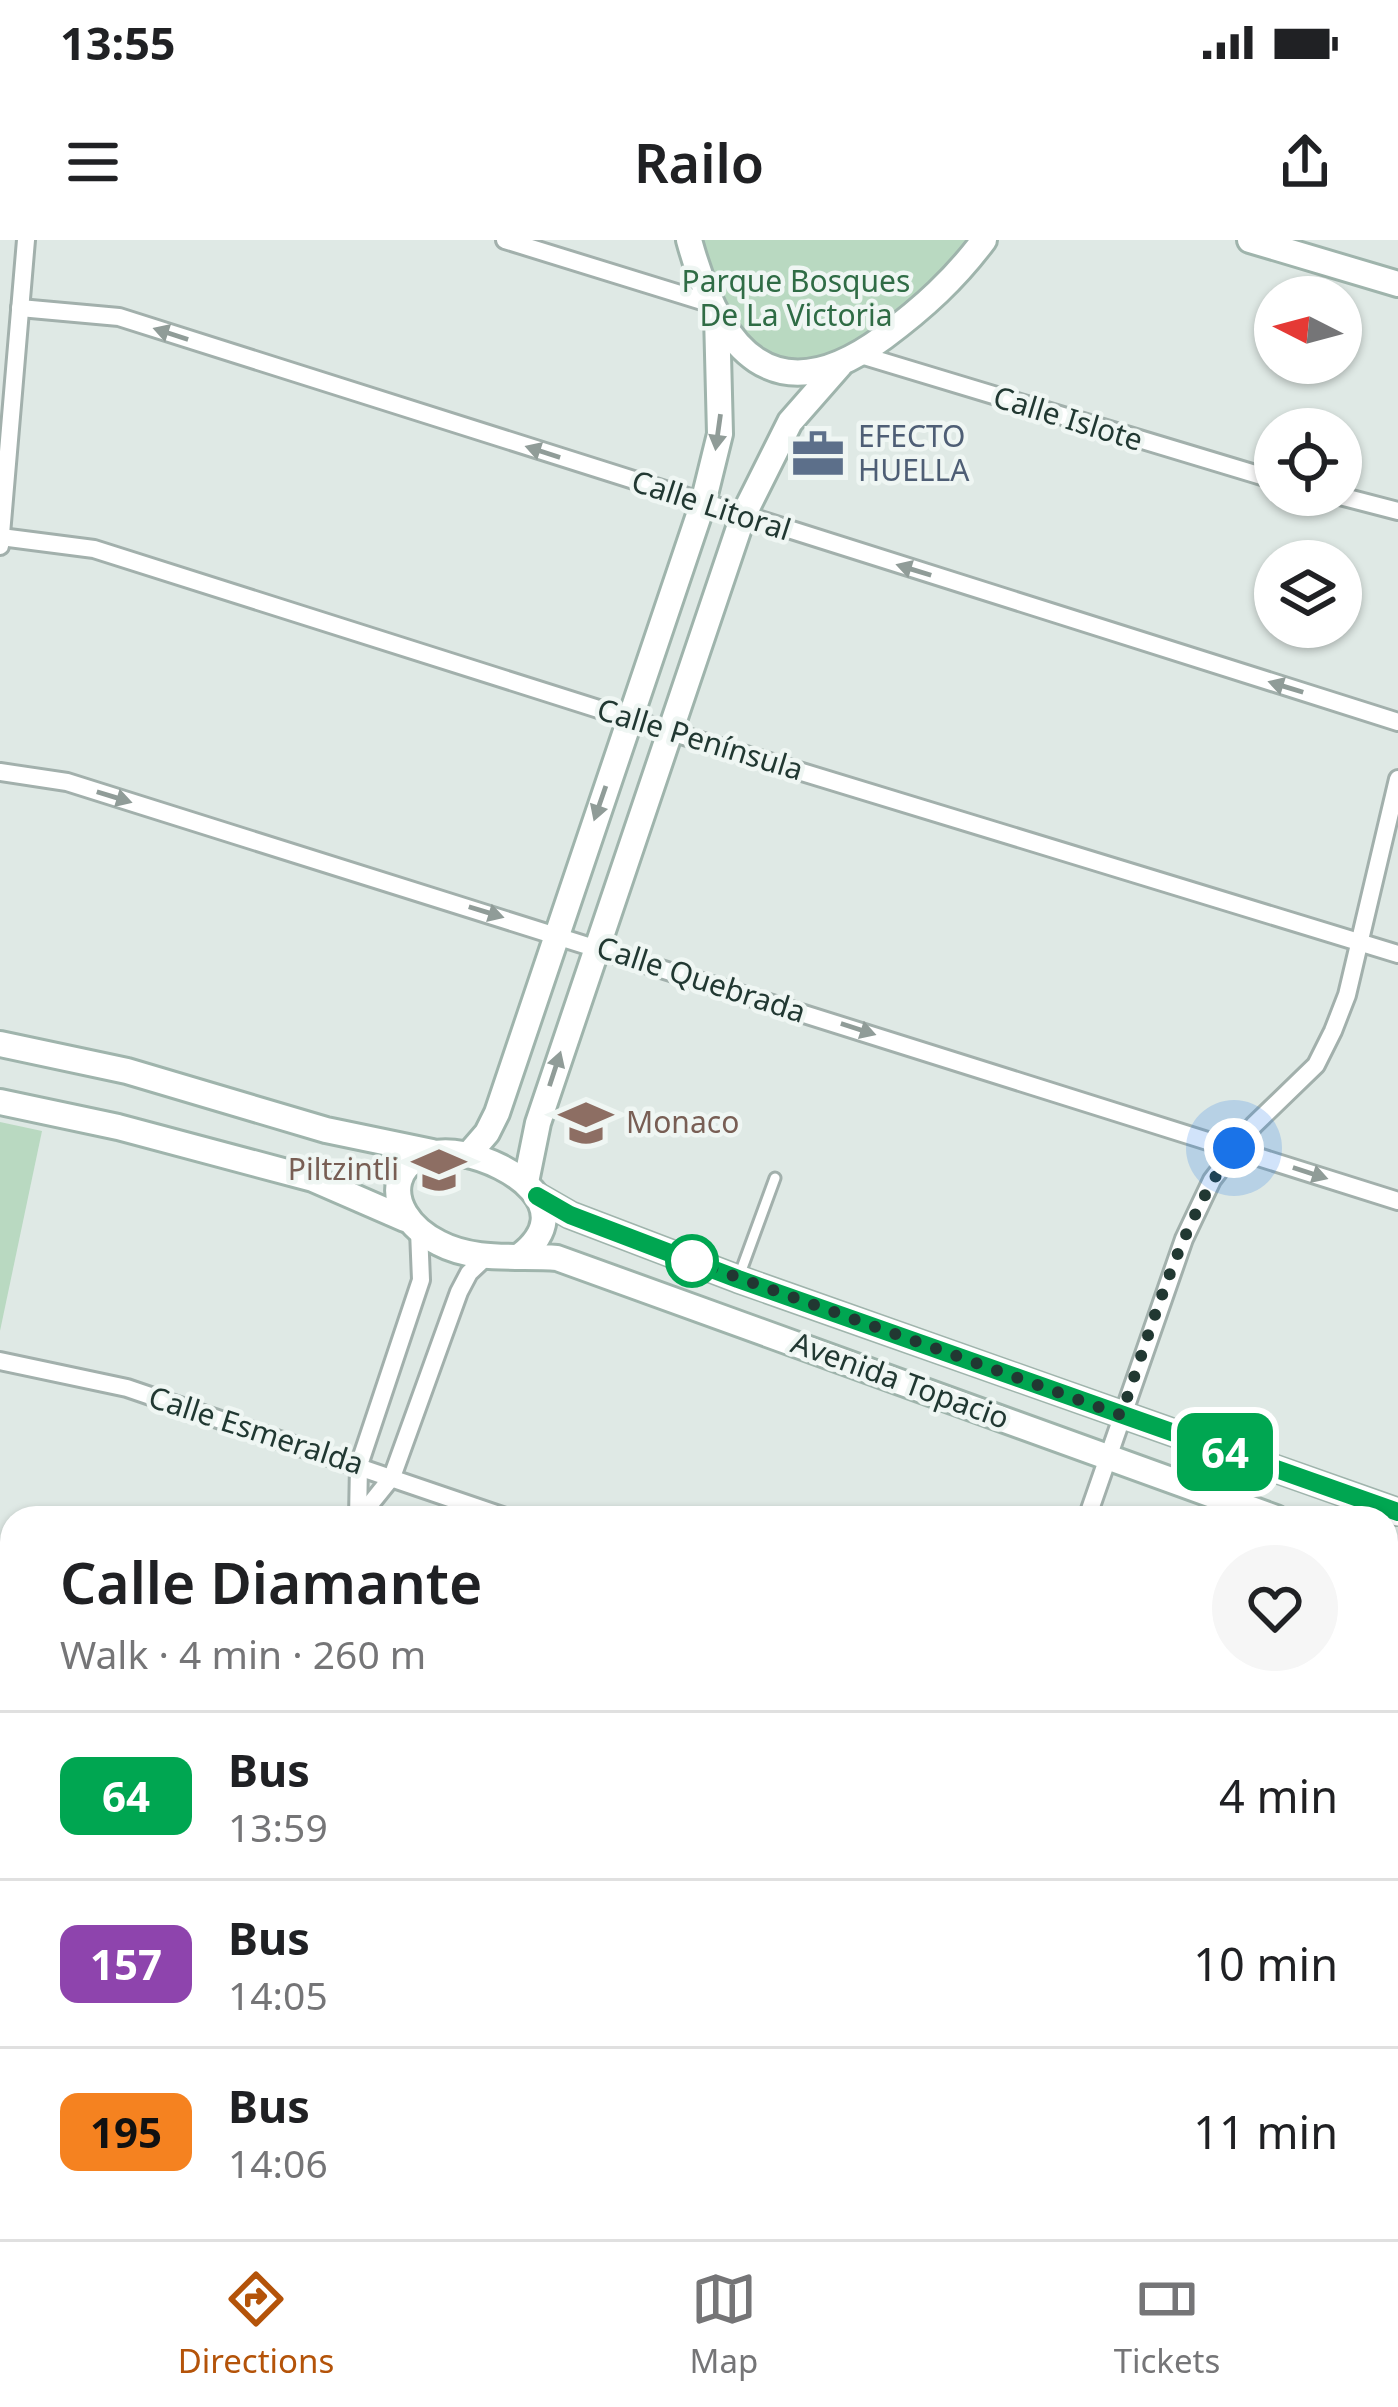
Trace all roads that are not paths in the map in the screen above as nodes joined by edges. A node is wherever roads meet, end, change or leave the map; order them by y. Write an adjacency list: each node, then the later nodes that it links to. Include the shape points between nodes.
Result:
1 (26, 240): 7 (street)
2 (505, 240): 8 (street)
3 (689, 240): 8 (street)
4 (984, 240): 9 (street, via 933,299)
5 (1250, 240): 6 (street)
6 (1398, 284)
7 (20, 308): 12 (street, Calle Litoral, one-way to 7, via 119,317); 15 (street)
8 (714, 309): 9 (street, via 735,342 764,365 801,373); 12 (street, one-way to 12, via 720,434)
9 (850, 360): 10 (street, Calle Islote); 14 (street, via 790,422)
10 (1254, 474)
11 (1362, 502): 13 (street)
12 (703, 503): 14 (street, Calle Litoral); 17 (street)
13 (1398, 511)
14 (743, 516): 18 (street, Calle Litoral, one-way to 14); 19 (street)
15 (1, 537): 16 (street); 17 (street, Calle Península, via 94,549)
16 (0, 547)
17 (629, 718): 19 (street, Calle Península); 22 (street, one-way to 22)
18 (1398, 722)
19 (671, 732): 23 (street, Calle Península); 24 (street)
20 (0, 772): 22 (street, Calle Quebrada, one-way to 22, via 67,782)
21 (1398, 779): 23 (street)
22 (555, 934): 24 (street, Calle Quebrada); 30 (street, via 497,1113)
23 (1358, 944): 25 (street, Calle Península); 28 (street, via 1347,995 1316,1065)
24 (596, 946): 28 (street, Calle Quebrada, one-way to 28); 32 (street, one-way to 24, via 538,1123)
25 (1398, 954)
26 (0, 1044): 29 (street)
27 (0, 1102): 34 (street, via 314,1179)
28 (1234, 1148): 33 (street, Calle Quebrada, one-way to 33); 39 (street, via 1184,1238)
29 (432, 1152): 30 (street); 34 (street, via 402,1174 398,1198)
30 (468, 1155): 32 (street)
31 (775, 1178): 37 (lane)
32 (531, 1189): 35 (street, via 545,1215 543,1232); 37 (street, Avenida Topacio, via 570,1215)
33 (1398, 1201)
34 (412, 1225): 36 (street, via 442,1245); 41 (street, via 421,1280)
35 (521, 1255): 36 (street); 40 (street, Avenida Topacio, via 557,1258)
36 (487, 1256): 42 (street, via 459,1292)
37 (738, 1279): 39 (street, Avenida Topacio)
38 (0, 1361): 41 (street, Calle Esmeralda, via 127,1388)
39 (1121, 1415): 40 (street); 48 (street, Avenida Topacio)
40 (1108, 1456): 46 (street); 47 (street, Avenida Topacio)
41 (359, 1466): 42 (street, Calle Esmeralda); 43 (street)
42 (392, 1477): 44 (street); 45 (street, Calle Esmeralda)
43 (359, 1506)
44 (369, 1506)
45 (474, 1506)
46 (1091, 1506)
47 (1243, 1506)
48 (1381, 1506)

